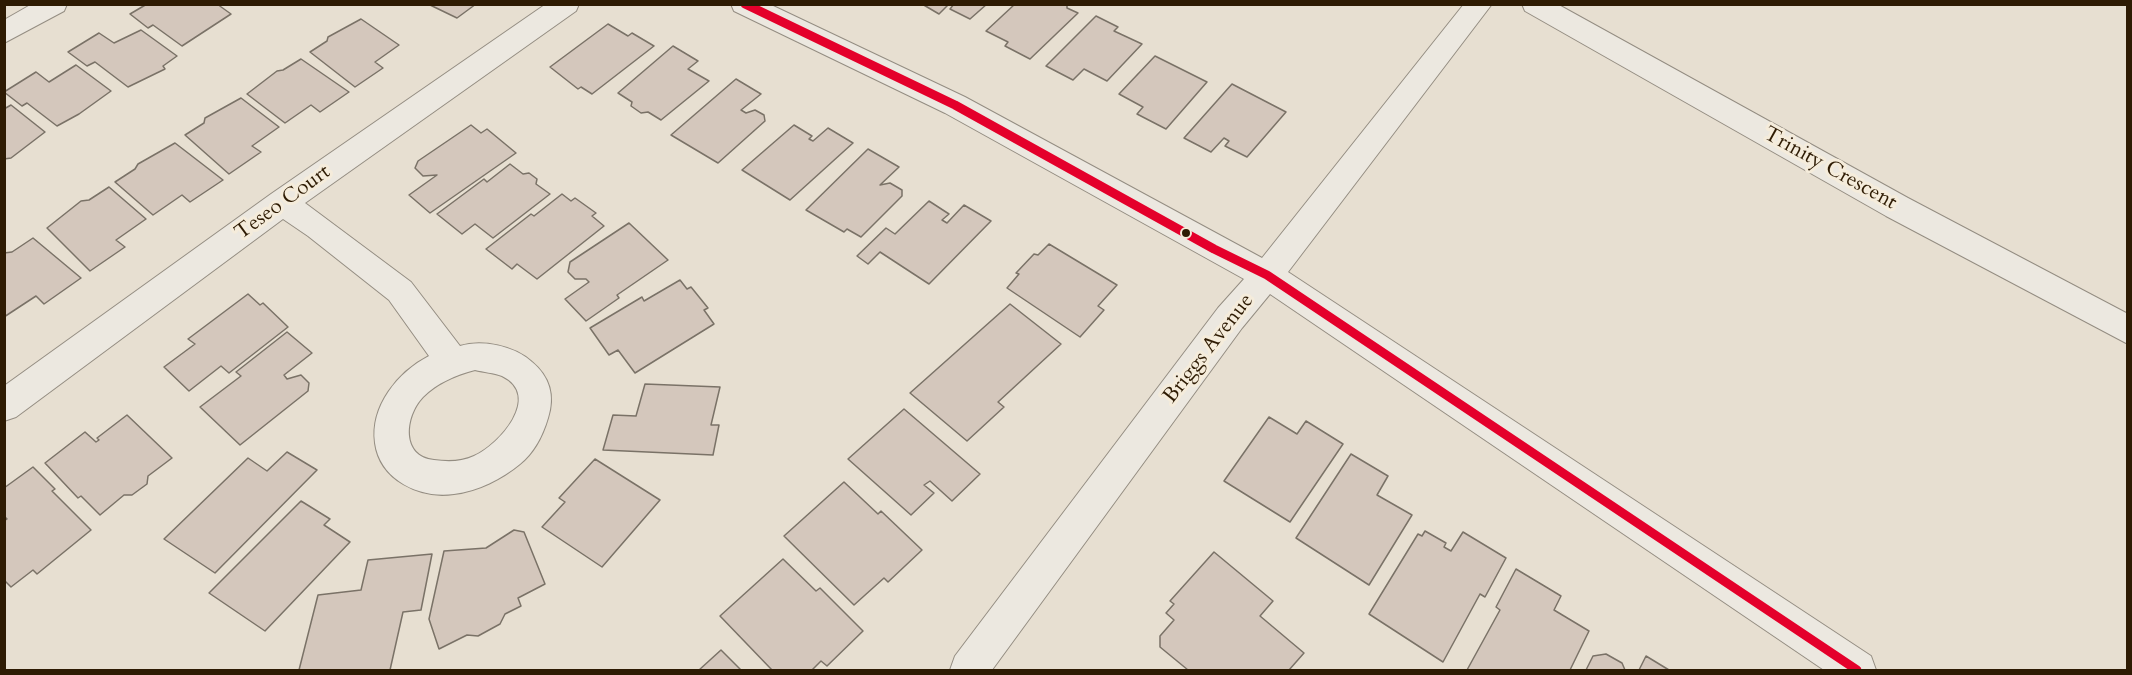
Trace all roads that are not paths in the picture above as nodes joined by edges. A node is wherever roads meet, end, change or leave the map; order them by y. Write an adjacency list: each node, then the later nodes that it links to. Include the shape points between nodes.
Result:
1 (54, 4): 6 (street)
2 (566, 4): 7 (street, Teseo Court)
3 (744, 4): 8 (street, via 955,105)
4 (1479, 4): 8 (street, Briggs Avenue)
5 (1535, 4): 9 (street, Trinity Crescent, via 1897,207)
6 (4, 33)
7 (282, 203): 10 (street, via 400,291); 11 (street, Teseo Court)
8 (1267, 275): 12 (street, Briggs Avenue, via 1230,318); 13 (street)
9 (2127, 330)
10 (452, 361)
11 (4, 406)
12 (969, 670)
13 (1857, 670)

